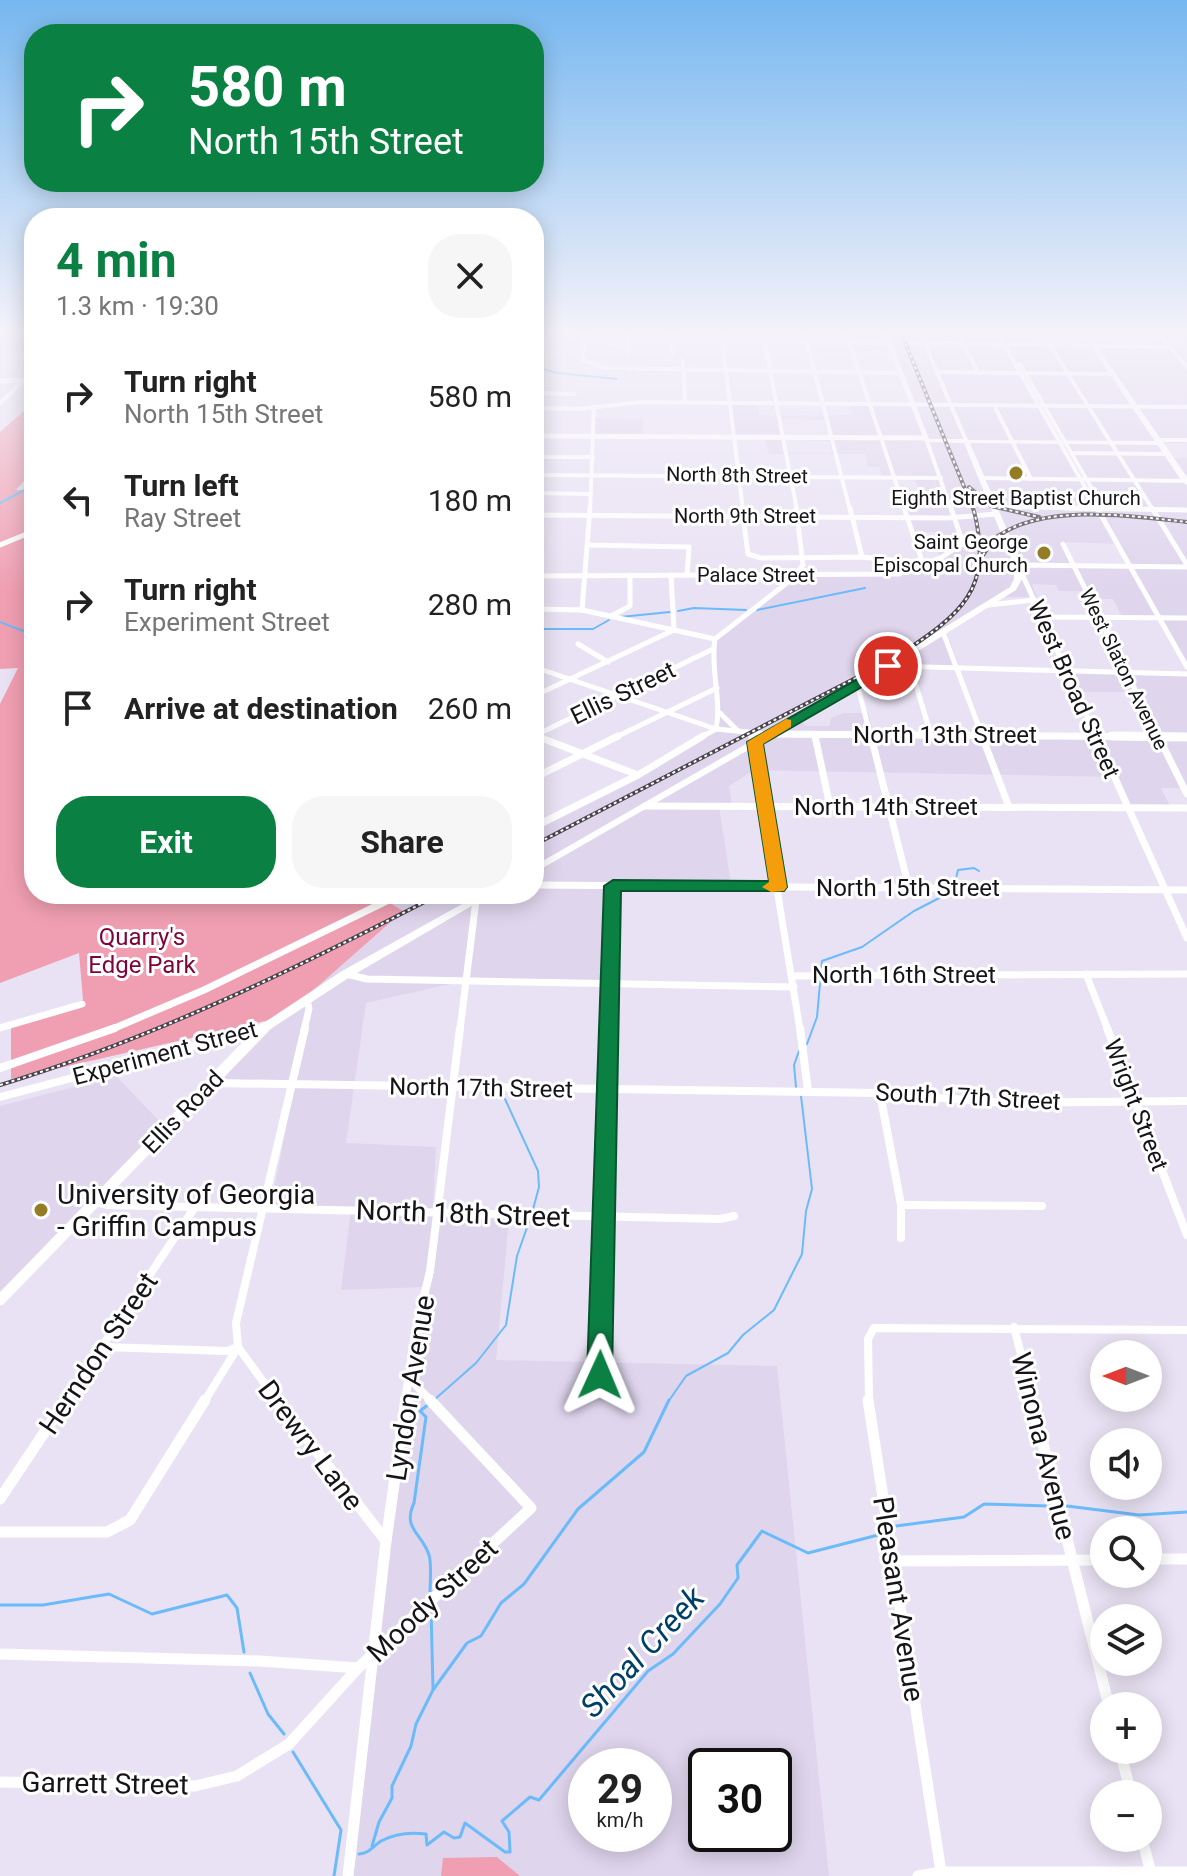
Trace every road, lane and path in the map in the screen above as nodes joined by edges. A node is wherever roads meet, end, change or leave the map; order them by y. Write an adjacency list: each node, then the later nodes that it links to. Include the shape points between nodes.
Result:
1 (594, 418): 13 (street)
2 (731, 418): 14 (street)
3 (778, 418): 15 (street)
4 (826, 418): 16 (street)
5 (873, 418): 17 (street)
6 (918, 418): 18 (main road)
7 (956, 418): 19 (street)
8 (1000, 418): 20 (street)
9 (1048, 418): 21 (street)
10 (1095, 418): 22 (street)
11 (1143, 418): 23 (main road)
12 (544, 436): 13 (street)
13 (593, 436): 14 (street); 29 (street)
14 (733, 437): 15 (street); 34 (street)
15 (782, 438): 16 (street); 35 (street)
16 (832, 438): 17 (street); 36 (street)
17 (880, 439): 18 (street); 37 (street)
18 (926, 439): 19 (main road); 38 (street)
19 (966, 440): 20 (main road); 39 (main road, West Broad Street)
20 (1012, 440): 21 (main road); 40 (street)
21 (1060, 440): 22 (main road); 25 (street); 41 (street)
22 (1110, 441): 23 (main road); 26 (street)
23 (1159, 442): 24 (main road); 27 (main road)
24 (1187, 442)
25 (1071, 453): 26 (street); 42 (street)
26 (1118, 453): 27 (street); 43 (street)
27 (1168, 454): 30 (main road)
28 (544, 457): 29 (street)
29 (593, 457): 32 (street)
30 (1177, 468): 31 (street); 44 (main road)
31 (1187, 471)
32 (592, 474): 33 (street, North 8th Street); 34 (street, North 8th Street); 46 (street)
33 (544, 475)
34 (738, 475): 35 (street, North 8th Street); 53 (street)
35 (790, 476): 36 (street, North 8th Street); 54 (street)
36 (841, 477): 37 (street, North 8th Street); 55 (street)
37 (893, 477): 38 (street, North 8th Street); 56 (street)
38 (941, 478): 57 (street)
39 (982, 478): 40 (street); 48 (main road, West Broad Street)
40 (1029, 479): 41 (street)
41 (1079, 479): 42 (street); 47 (street)
42 (1087, 479): 43 (street); 47 (street)
43 (1134, 480): 44 (street); 49 (street)
44 (1186, 481)
45 (544, 493): 46 (street)
46 (591, 494): 52 (street)
47 (1097, 507): 48 (street, North 9th Street); 49 (street, North 9th Street); 68 (street)
48 (995, 510): 57 (street, North 9th Street); 58 (main road, West Broad Street)
49 (1153, 510): 50 (street, North 9th Street); 69 (street)
50 (1187, 510)
51 (544, 515): 52 (street, North 9th Street)
52 (590, 515): 53 (street, North 9th Street); 62 (street)
53 (743, 516): 54 (street, North 9th Street); 64 (street, via 752,557)
54 (798, 516): 55 (street, North 9th Street); 64 (street)
55 (852, 517): 56 (street, North 9th Street); 63 (street)
56 (906, 517): 57 (street, North 9th Street); 65 (street)
57 (956, 517): 65 (street, Palace Street, via 963,543)
58 (1005, 533): 66 (main road, West Broad Street); 76 (main road)
59 (24, 535): 61 (street)
60 (1063, 544): 67 (street, West Slaton Avenue)
61 (0, 545)
62 (588, 545): 70 (street); 73 (street, via 689,547)
63 (862, 557): 64 (street); 65 (street)
64 (805, 558): 74 (street)
65 (924, 563): 74 (street, Palace Street, via 892,575)
66 (1018, 565): 67 (street); 76 (main road); 79 (street, West Broad Street)
67 (1073, 565): 68 (street); 85 (street, West Slaton Avenue)
68 (1130, 566): 69 (street); 86 (street)
69 (1187, 566)
70 (585, 574): 71 (street, Palace Street); 75 (street, Palace Street); 82 (street)
71 (630, 575): 72 (street, Palace Street); 83 (street, via 630,606)
72 (671, 575): 73 (street, Palace Street); 88 (street)
73 (687, 575): 74 (street, Palace Street)
74 (795, 575): 90 (street)
75 (544, 576)
76 (1018, 579): 77 (main road)
77 (1001, 597): 78 (street); 80 (main road)
78 (1016, 600): 79 (street); 80 (street)
79 (1034, 600): 84 (street, West Broad Street)
80 (988, 605): 89 (main road)
81 (544, 609): 82 (street)
82 (582, 610): 83 (street)
83 (610, 617): 88 (street)
84 (1042, 617): 85 (street); 99 (street, West Broad Street)
85 (1098, 617): 86 (street); 100 (street, West Slaton Avenue)
86 (1160, 618): 87 (street); 95 (street)
87 (1187, 618)
88 (674, 630): 90 (street); 93 (street)
89 (943, 632): 94 (main road); 98 (street)
90 (715, 639): 92 (street)
91 (578, 644): 93 (street)
92 (713, 649): 104 (street); 106 (street, Ellis Street)
93 (608, 662): 102 (street)
94 (888, 666): 96 (street); 103 (main road)
95 (1187, 667)
96 (911, 669): 98 (street); 115 (street)
97 (544, 670): 102 (street)
98 (960, 670): 99 (street); 116 (street)
99 (1066, 672): 100 (street); 117 (street, West Broad Street)
100 (1126, 674): 101 (street); 118 (street, West Slaton Avenue)
101 (1187, 674)
102 (571, 679): 105 (street); 106 (street)
103 (857, 683): 112 (main road); 114 (street)
104 (717, 688): 107 (street); 108 (street)
105 (544, 691)
106 (620, 695): 107 (street); 110 (street, Ellis Street)
107 (668, 711): 109 (street); 122 (street)
108 (720, 713): 109 (street); 111 (street)
109 (716, 729): 111 (street); 124 (street)
110 (544, 731)
111 (738, 731): 120 (street)
112 (768, 734): 113 (street, North 13th Street); 120 (main road)
113 (814, 734): 114 (street, North 13th Street); 127 (street)
114 (872, 734): 115 (street, North 13th Street); 129 (street)
115 (931, 735): 116 (street, North 13th Street)
116 (984, 735): 117 (street, North 13th Street); 130 (street)
117 (1094, 736): 118 (street, North 13th Street); 131 (street, West Broad Street)
118 (1157, 737): 119 (street, North 13th Street); 125 (street, West Slaton Avenue)
119 (1187, 737)
120 (753, 738): 126 (main road); 128 (street)
121 (544, 740): 122 (street)
122 (583, 754): 123 (street); 124 (street)
123 (544, 773)
124 (638, 775): 133 (street)
125 (1187, 794)
126 (645, 806): 128 (street, North 14th Street); 134 (main road)
127 (830, 806): 128 (street, North 14th Street); 129 (street, North 14th Street)
128 (765, 807): 137 (street)
129 (890, 807): 130 (street, North 14th Street); 138 (street)
130 (1009, 807): 131 (street, North 14th Street)
131 (1127, 807): 132 (street, North 14th Street); 139 (street, West Broad Street)
132 (1187, 808)
133 (544, 822)
134 (544, 864)
135 (544, 885): 136 (street, North 15th Street)
136 (613, 886): 137 (street, North 15th Street); 150 (street)
137 (778, 887): 138 (street, North 15th Street); 148 (street)
138 (909, 888): 139 (street, North 15th Street)
139 (1165, 890): 140 (street, North 15th Street); 144 (street, West Broad Street)
140 (1187, 890)
141 (380, 904): 156 (street, via 163,1010)
142 (469, 904): 145 (main road, Experiment Street)
143 (476, 904): 149 (street, Lyndon Avenue)
144 (1187, 938)
145 (346, 974): 149 (street, North 16th Street); 152 (main road, Experiment Street)
146 (1086, 974): 147 (street, North 16th Street); 148 (street, North 16th Street); 165 (street, Wright Street)
147 (1187, 974)
148 (793, 976): 151 (street, North 16th Street)
149 (468, 980): 150 (street, North 16th Street); 159 (street, Lyndon Avenue)
150 (610, 983): 151 (street, North 16th Street); 160 (street)
151 (794, 987): 162 (street)
152 (307, 999): 154 (main road, Experiment Street); 158 (street)
153 (82, 1004): 155 (street)
154 (265, 1027): 157 (street, Ellis Road); 164 (main road, Experiment Street)
155 (0, 1028)
156 (0, 1068)
157 (213, 1083): 158 (street, North 17th Street); 167 (street, Ellis Road)
158 (292, 1085): 159 (street, North 17th Street); 171 (street)
159 (454, 1088): 160 (street, North 17th Street); 172 (street, Lyndon Avenue)
160 (608, 1091): 161 (street, North 17th Street); 174 (street)
161 (796, 1091): 162 (street, South 17th Street)
162 (808, 1091): 163 (street, South 17th Street)
163 (880, 1093): 165 (street, South 17th Street, via 967,1102); 168 (street)
164 (0, 1097)
165 (1134, 1101): 166 (street, South 17th Street); 175 (street, Wright Street)
166 (1187, 1101)
167 (96, 1202): 170 (street, North 18th Street); 177 (street, Ellis Road)
168 (901, 1205): 169 (street); 176 (street)
169 (1042, 1206)
170 (195, 1207): 171 (street, North 18th Street); 180 (street, Herndon Street)
171 (263, 1208): 172 (street, North 18th Street); 181 (street, via 236,1323)
172 (437, 1212): 174 (street, North 18th Street); 183 (street, Lyndon Avenue)
173 (734, 1216): 174 (street, North 18th Street)
174 (603, 1217): 182 (street)
175 (1187, 1235)
176 (901, 1238)
177 (0, 1300)
178 (1014, 1327): 179 (street); 190 (street, Pleasant Avenue, via 874,1328 868,1339 868,1397); 191 (street, Winona Avenue)
179 (1187, 1330)
180 (103, 1347): 181 (street); 184 (street, Herndon Street)
181 (238, 1347): 185 (street, via 130,1520 107,1532); 186 (street, Drewry Lane)
182 (600, 1375)
183 (409, 1378): 186 (street, Lyndon Avenue); 193 (street, Moody Street, via 531,1508)
184 (0, 1499)
185 (0, 1532)
186 (386, 1541): 193 (street, Lyndon Avenue)
187 (1162, 1559): 188 (street)
188 (1187, 1559)
189 (1090, 1560): 191 (street)
190 (894, 1561): 191 (street); 198 (street, Pleasant Avenue)
191 (1073, 1561): 195 (street, Winona Avenue)
192 (0, 1654): 194 (street, Moody Street)
193 (374, 1655): 194 (street, Moody Street); 202 (street, Lyndon Avenue)
194 (358, 1668): 196 (street, Garrett Street, via 289,1744 237,1776 195,1786)
195 (1106, 1692)
196 (0, 1782)
197 (1146, 1852): 200 (street)
198 (941, 1872): 201 (street); 203 (street)
199 (1187, 1872): 200 (street)
200 (1151, 1873): 201 (street)
201 (1120, 1875)
202 (348, 1876)
203 (918, 1876)

